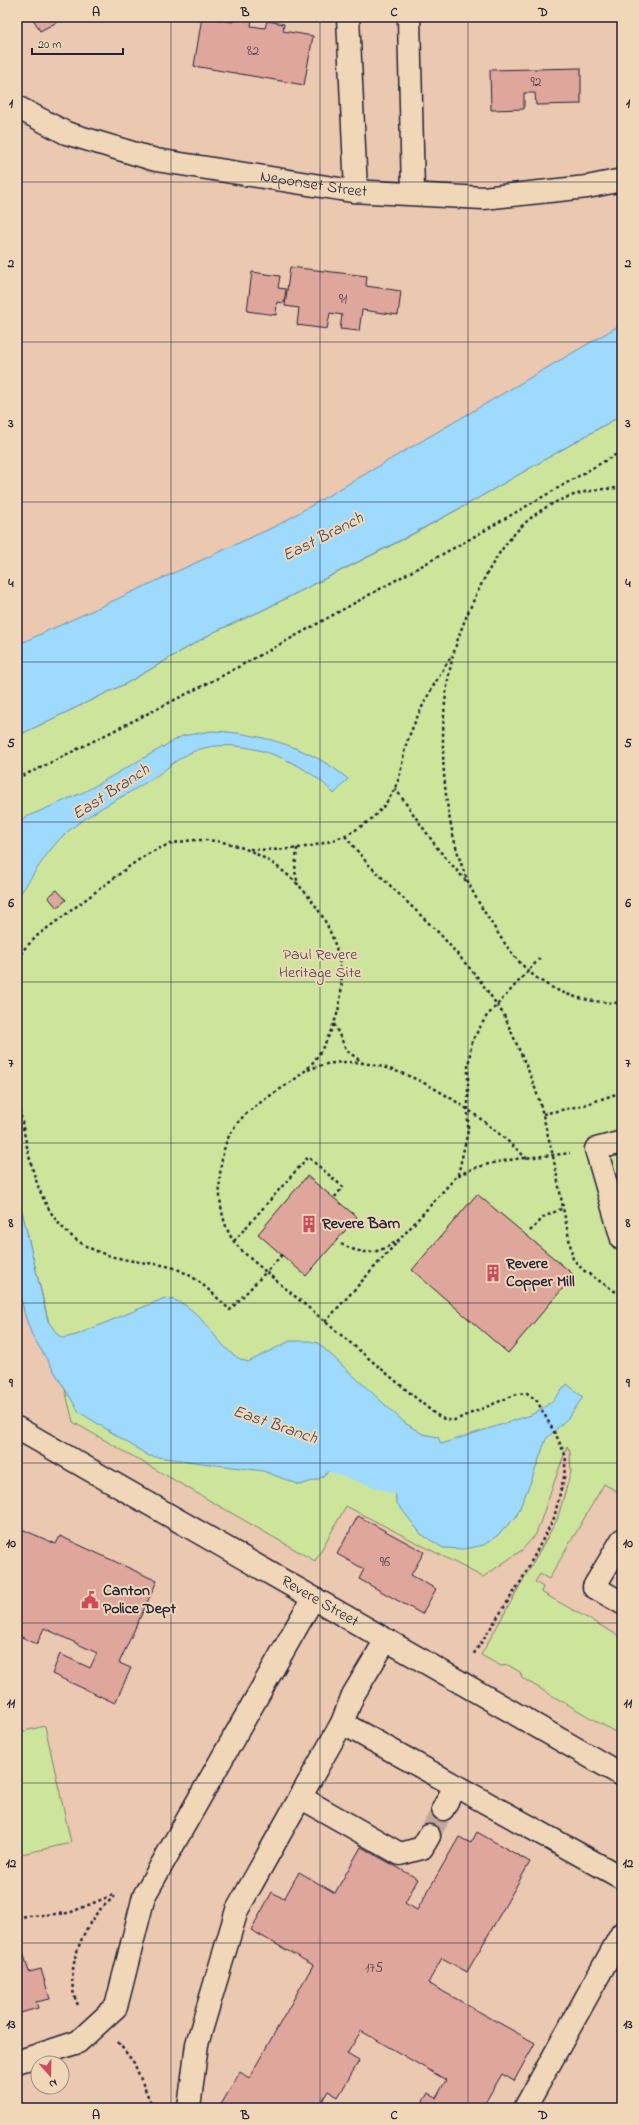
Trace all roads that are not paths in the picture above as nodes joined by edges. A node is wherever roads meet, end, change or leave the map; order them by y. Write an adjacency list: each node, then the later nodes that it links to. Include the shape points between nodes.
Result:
1 (349, 17): 2 (street); 6 (street)
2 (358, 17)
3 (409, 17): 7 (street)
4 (17, 107): 6 (street, Neponset Street, via 66,133 156,160)
5 (622, 180): 7 (street, Neponset Street, via 483,198)
6 (356, 192): 7 (street, Neponset Street)
7 (413, 193)
8 (622, 1142): 9 (street, via 596,1149)
9 (622, 1239)
10 (17, 1428): 12 (street, Revere Street)
11 (622, 1540): 13 (street, via 594,1586)
12 (313, 1598): 14 (street, Revere Street); 23 (street, via 144,1896 116,2007 78,2042)
13 (622, 1603)
14 (386, 1640): 15 (street, via 354,1695); 16 (street, Revere Street)
15 (342, 1723): 17 (street); 18 (street)
16 (622, 1774)
17 (455, 1786): 19 (street); 21 (street)
18 (300, 1797): 20 (street, via 400,1854 422,1848); 24 (street, via 237,1910 197,2044)
19 (442, 1809)
20 (429, 1836)
21 (622, 1878)
22 (622, 1933): 25 (street)
23 (17, 2062)
24 (189, 2108)
25 (525, 2108)

